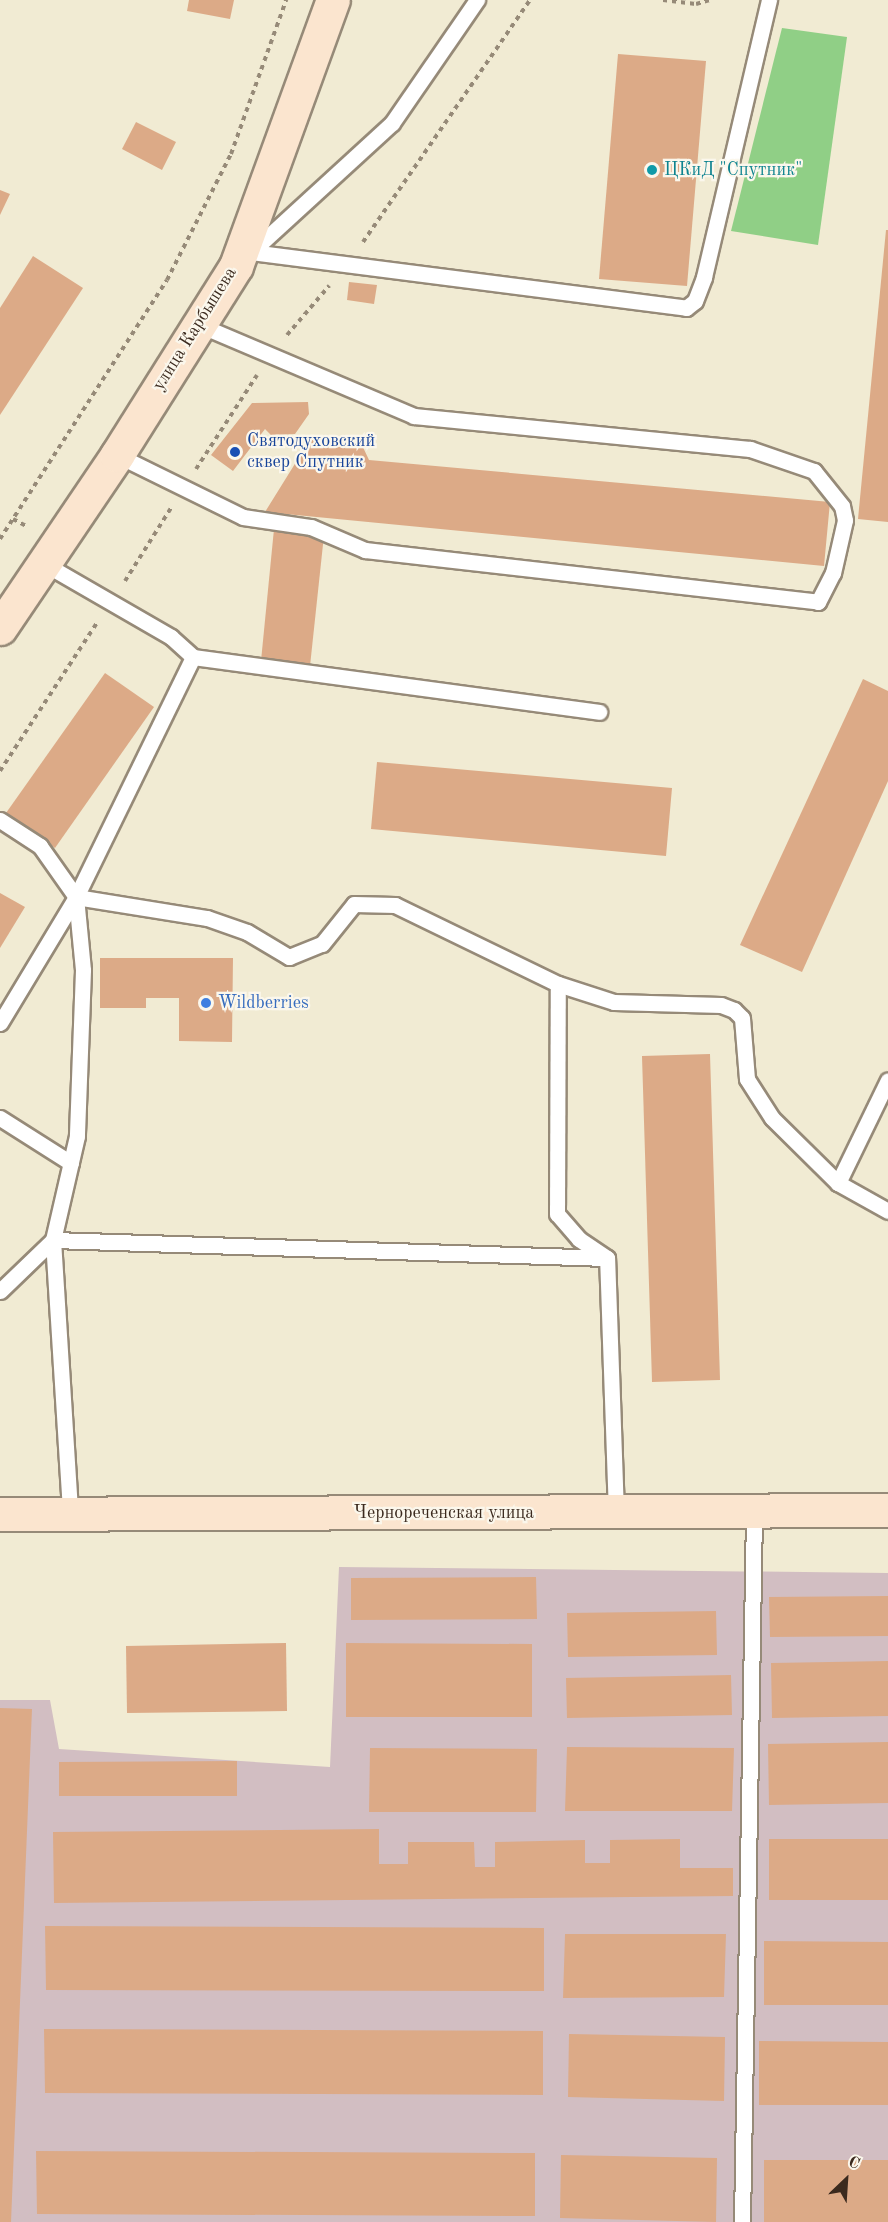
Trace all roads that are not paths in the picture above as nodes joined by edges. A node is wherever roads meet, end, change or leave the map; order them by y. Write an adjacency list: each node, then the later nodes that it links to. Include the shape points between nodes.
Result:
1 (333, 0): 4 (main road, улица Карбышева)
2 (477, 0): 4 (lane, via 392,123)
3 (769, 0): 4 (lane, via 704,278 695,301 686,308 348,264)
4 (243, 259): 5 (main road, улица Карбышева)
5 (197, 324): 6 (main road, улица Карбышева); 6 (lane, via 414,416 750,449 814,471 842,506 845,520 833,573 818,602 365,550 311,527 243,518)
6 (117, 454): 7 (main road, улица Карбышева)
7 (50, 553): 8 (main road, улица Карбышева); 9 (lane, via 110,602 171,637)
8 (0, 628)
9 (193, 657): 10 (lane); 12 (lane)
10 (600, 712)
11 (0, 820): 12 (lane, via 40,846)
12 (76, 897): 13 (lane, via 207,918 247,932 289,957 322,944 354,904 395,905); 14 (lane); 17 (lane, via 83,970 77,1136)
13 (558, 984): 18 (lane, via 614,1002 721,1005 734,1010 742,1018 747,1079 772,1118); 21 (lane, via 557,1214 579,1239)
14 (0, 1023)
15 (888, 1080): 18 (lane)
16 (0, 1118): 17 (lane)
17 (71, 1164): 20 (lane)
18 (838, 1183): 19 (lane)
19 (888, 1210)
20 (53, 1240): 21 (lane); 22 (lane); 27 (lane)
21 (607, 1258): 24 (lane)
22 (0, 1291)
23 (888, 1510): 25 (main road, Чернореченская улица)
24 (616, 1513): 25 (main road, Чернореченская улица); 27 (main road, Чернореченская улица)
25 (754, 1513): 28 (lane)
26 (0, 1514): 27 (main road, Чернореченская улица)
27 (70, 1515)
28 (742, 2222)

